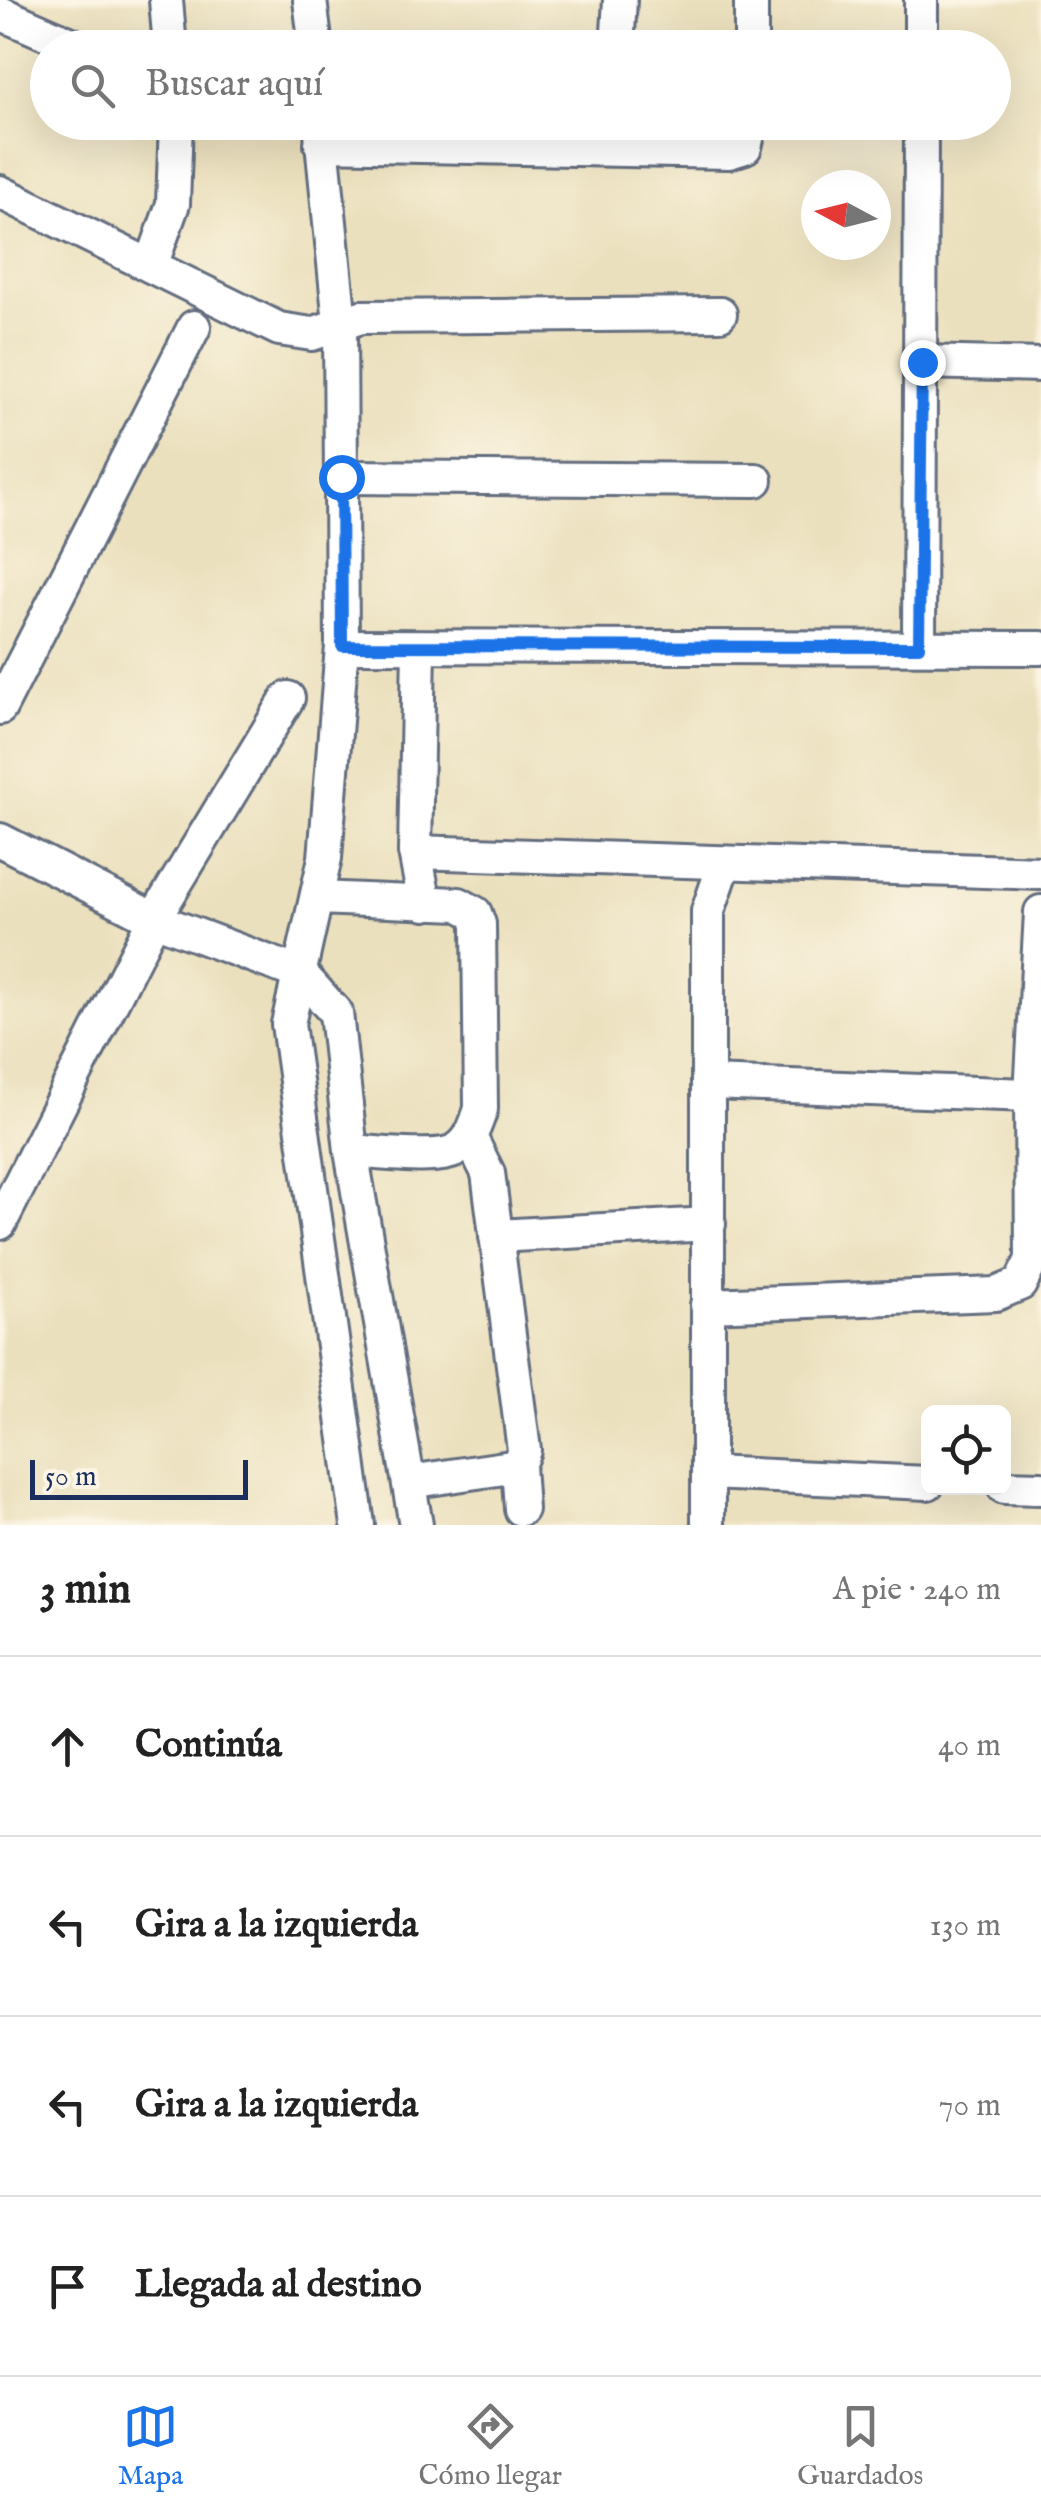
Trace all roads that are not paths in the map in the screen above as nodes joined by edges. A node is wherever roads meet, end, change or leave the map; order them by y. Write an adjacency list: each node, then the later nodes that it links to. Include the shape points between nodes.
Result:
1 (166, 0): 8 (street)
2 (310, 0): 9 (street)
3 (620, 0): 10 (street)
4 (752, 0): 11 (street)
5 (921, 0): 12 (street)
6 (0, 13): 7 (street)
7 (39, 30)
8 (168, 30)
9 (314, 30)
10 (618, 30)
11 (752, 30)
12 (922, 30)
13 (175, 140): 19 (street, via 172,204)
14 (321, 140): 21 (street)
15 (651, 140): 16 (street, via 728,152)
16 (747, 140)
17 (922, 140): 23 (street)
18 (0, 192): 19 (street)
19 (151, 266): 21 (street, via 279,329 312,334)
20 (720, 314): 21 (street, via 361,317)
21 (340, 323): 25 (street)
22 (194, 328): 32 (street)
23 (922, 362): 24 (street); 28 (street)
24 (1041, 364)
25 (341, 477): 26 (street); 27 (street)
26 (756, 480)
27 (342, 646): 29 (street); 37 (street)
28 (919, 647): 29 (street); 30 (street)
29 (419, 648): 34 (street)
30 (1041, 648)
31 (288, 698): 40 (street)
32 (0, 708)
33 (0, 840): 40 (street)
34 (415, 852): 35 (street); 38 (street)
35 (724, 865): 36 (street); 42 (street, via 708,910)
36 (1041, 873)
37 (318, 898): 38 (street); 41 (street)
38 (425, 904): 44 (street, via 459,904 479,924 481,1109)
39 (1041, 912): 43 (street)
40 (154, 920): 41 (street); 46 (street)
41 (302, 974): 45 (street, via 336,1013); 57 (street, via 288,1024)
42 (710, 1084): 43 (street); 47 (street)
43 (1030, 1095): 49 (street, via 1032,1260 1020,1284 996,1294)
44 (470, 1137): 45 (street, via 456,1151 435,1154); 48 (street, via 488,1173)
45 (351, 1152): 52 (street)
46 (0, 1223)
47 (709, 1224): 48 (street); 49 (street)
48 (496, 1236): 50 (street, via 524,1450)
49 (708, 1305): 51 (street)
50 (518, 1466): 52 (street); 56 (street)
51 (709, 1473): 53 (street); 59 (street)
52 (409, 1482): 58 (street)
53 (921, 1483)
54 (1011, 1487): 55 (street)
55 (1041, 1488)
56 (521, 1508)
57 (358, 1525)
58 (416, 1525)
59 (708, 1525)

